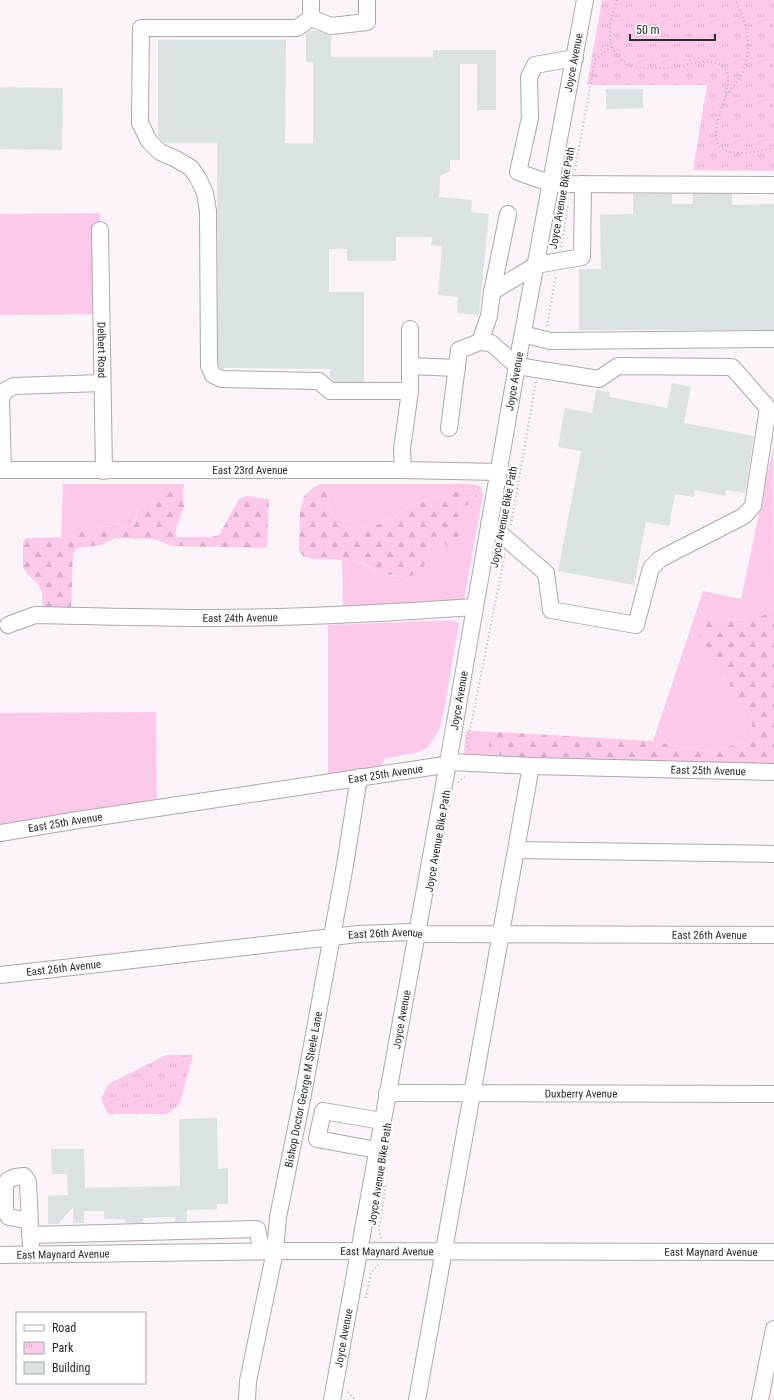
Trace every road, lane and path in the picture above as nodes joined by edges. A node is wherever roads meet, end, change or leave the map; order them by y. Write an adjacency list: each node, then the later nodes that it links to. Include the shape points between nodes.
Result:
1 (311, 0): 6 (street)
2 (367, 0): 6 (street, via 367,22 331,26)
3 (585, 0): 8 (street, Joyce Avenue)
4 (617, 0): 7 (path, via 610,25)
5 (735, 0): 9 (path, via 744,19 748,36 748,54 745,68)
6 (311, 18): 29 (street, via 297,28 141,28 140,122 149,141 160,152 191,168 205,193 208,211 209,366 213,375 222,379 319,381 330,391)
7 (612, 46): 9 (path, via 621,61 631,66 652,69 701,62 714,63 723,67 728,75); 12 (path, Joyce Avenue Bike Path, via 596,60)
8 (575, 58): 11 (street, Joyce Avenue); 11 (street, via 535,65 529,77 530,118 518,172)
9 (725, 96): 10 (path, via 715,134 723,149 742,153)
10 (774, 148)
11 (552, 184): 12 (street); 17 (street, Joyce Avenue)
12 (577, 184): 13 (street); 16 (path, Joyce Avenue Bike Path); 16 (street, via 582,257)
13 (774, 185)
14 (508, 214): 18 (street)
15 (100, 230): 28 (street, Delbert Road)
16 (559, 261): 17 (street); 21 (path, Joyce Avenue Bike Path)
17 (536, 265): 18 (street); 20 (street, Joyce Avenue)
18 (492, 292): 23 (street, via 489,316)
19 (410, 330): 24 (street)
20 (523, 334): 21 (street); 25 (street, Joyce Avenue)
21 (544, 339): 22 (street)
22 (774, 339)
23 (480, 342): 25 (street, via 491,343); 26 (street, via 459,350)
24 (410, 366): 26 (street); 29 (street)
25 (518, 366): 27 (street); 34 (street, Joyce Avenue)
26 (457, 368): 30 (street)
27 (538, 369): 36 (path, Joyce Avenue Bike Path); 36 (street, via 599,379 618,366 732,367 768,408 753,506 744,516 660,559 650,568 636,625 551,610 546,573)
28 (102, 383): 31 (street, via 14,386 6,390 1,398); 33 (street, Delbert Road)
29 (410, 391): 32 (street, via 402,449)
30 (449, 428)
31 (1, 470): 33 (street, East 23rd Avenue)
32 (403, 470): 33 (street, East 23rd Avenue); 34 (street, East 23rd Avenue)
33 (104, 471)
34 (499, 472): 35 (street, Joyce Avenue)
35 (490, 524): 36 (street); 37 (street, Joyce Avenue)
36 (508, 540): 40 (path, Joyce Avenue Bike Path, via 467,745 472,752)
37 (474, 607): 38 (street, East 24th Avenue, via 282,617 35,615); 39 (street, Joyce Avenue)
38 (8, 625)
39 (448, 763): 40 (street, East 25th Avenue); 43 (street, East 25th Avenue); 48 (street, Joyce Avenue)
40 (469, 763): 41 (street, East 25th Avenue); 44 (path, Joyce Avenue Bike Path, via 465,777)
41 (531, 766): 42 (street, East 25th Avenue); 46 (street)
42 (774, 772)
43 (359, 777): 45 (street, East 25th Avenue); 51 (street, Bishop Doctor George M Steele Lane)
44 (457, 783)
45 (0, 833)
46 (516, 850): 47 (street); 49 (street)
47 (774, 854)
48 (416, 933): 49 (street, East 26th Avenue); 51 (street, East 26th Avenue); 53 (street, Joyce Avenue)
49 (500, 935): 50 (street, East 26th Avenue); 54 (street)
50 (774, 935)
51 (331, 937): 52 (street, East 26th Avenue); 61 (street, Bishop Doctor George M Steele Lane, via 304,1089 278,1217)
52 (0, 975)
53 (387, 1093): 54 (street, Duxberry Avenue); 56 (street, Joyce Avenue)
54 (472, 1093): 55 (street, Duxberry Avenue); 63 (street)
55 (774, 1094)
56 (382, 1121): 57 (street, Joyce Avenue); 57 (street, via 322,1111 318,1139)
57 (377, 1150): 60 (street, Joyce Avenue)
58 (387, 1179): 62 (path, Joyce Avenue Bike Path, via 379,1231 382,1239)
59 (122, 1233): 61 (street, via 257,1229); 65 (street); 66 (street, via 30,1228)
60 (359, 1250): 61 (street, East Maynard Avenue); 62 (street, East Maynard Avenue); 72 (street, Joyce Avenue)
61 (268, 1251): 65 (street, East Maynard Avenue); 71 (street, Bishop Doctor George M Steele Lane)
62 (378, 1251): 63 (street, East Maynard Avenue); 68 (path, Joyce Avenue Bike Path, via 378,1266 371,1272)
63 (443, 1251): 64 (street, East Maynard Avenue); 74 (street)
64 (774, 1252)
65 (123, 1253): 66 (street, East Maynard Avenue)
66 (31, 1254): 67 (street, East Maynard Avenue)
67 (0, 1255)
68 (365, 1300)
69 (774, 1329): 75 (street)
70 (346, 1391): 73 (path)
71 (247, 1400)
72 (332, 1400)
73 (354, 1400)
74 (417, 1400)
75 (760, 1400)

